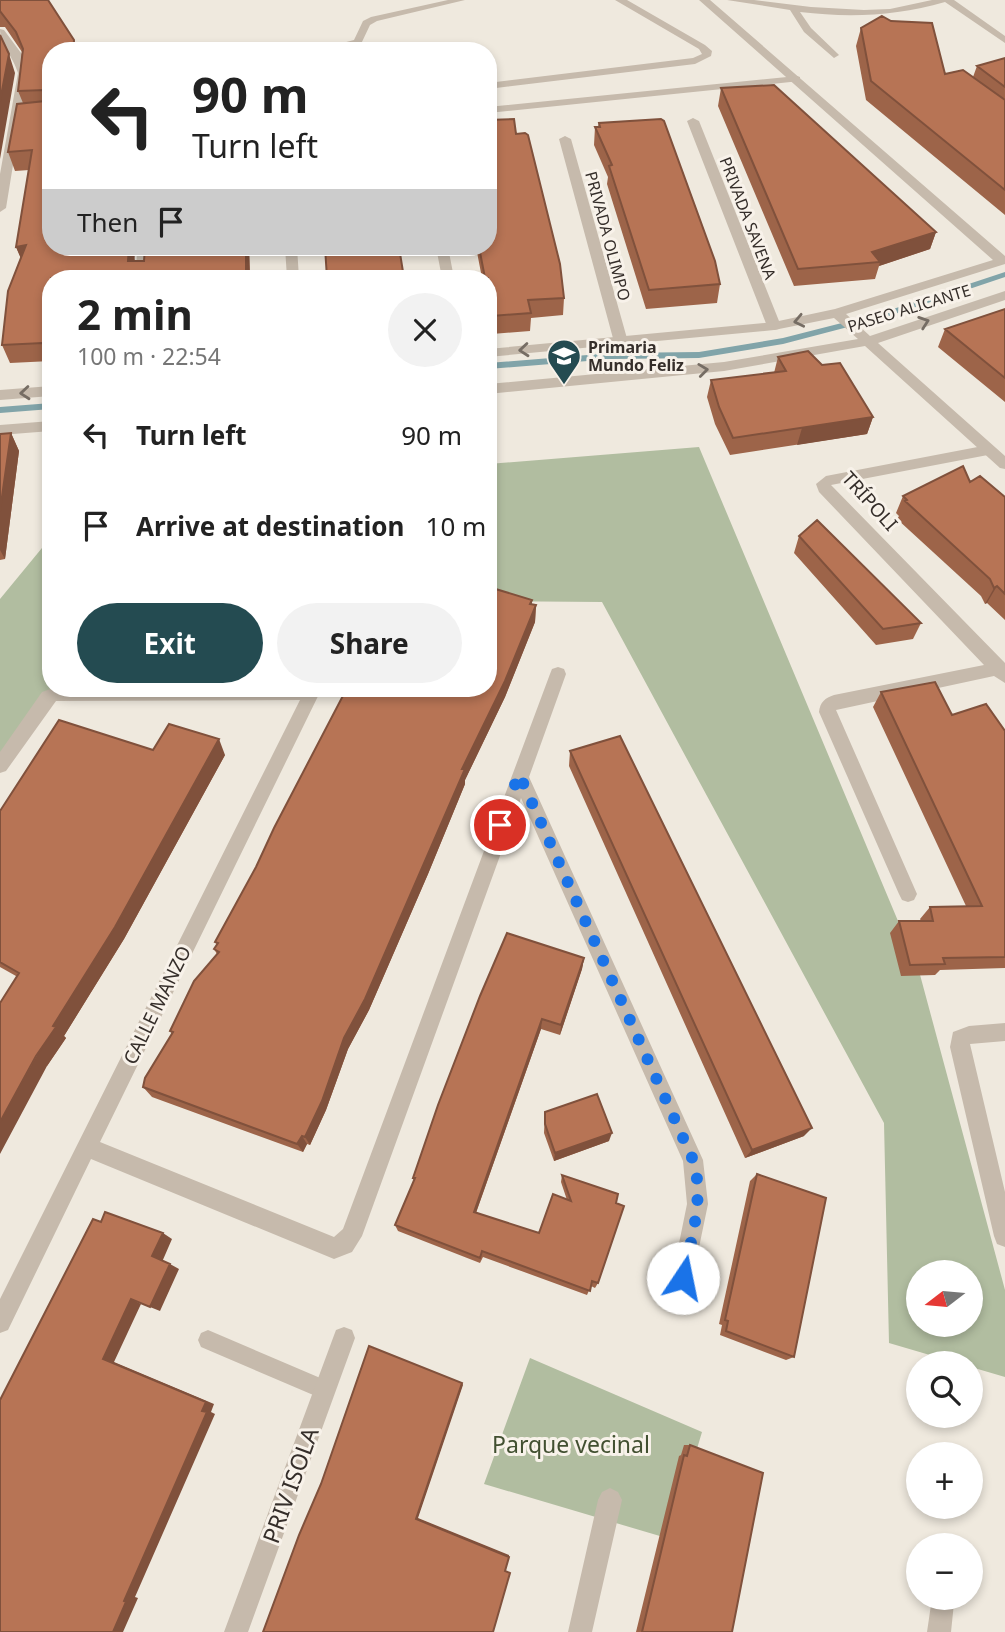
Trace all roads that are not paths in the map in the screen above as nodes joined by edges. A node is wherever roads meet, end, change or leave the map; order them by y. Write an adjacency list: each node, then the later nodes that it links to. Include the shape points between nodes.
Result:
1 (460, 0): 10 (lane, via 374,19 366,23)
2 (620, 0): 13 (lane, via 702,47 706,56)
3 (704, 0): 12 (street)
4 (732, 0): 7 (lane)
5 (942, 0): 7 (lane, via 886,13)
6 (948, 0): 9 (lane)
7 (793, 8): 11 (lane, via 807,30)
8 (0, 32): 17 (street, via 23,64 21,116)
9 (1005, 40)
10 (358, 42)
11 (834, 55)
12 (797, 79): 14 (lane); 19 (street)
13 (497, 85)
14 (497, 109)
15 (693, 121): 22 (street, PRIVADA SAVENA)
16 (565, 139): 23 (street, PRIVADA OLIMPO)
17 (3, 169): 18 (street)
18 (0, 208)
19 (1004, 261): 21 (street, PASEO ALICANTE)
20 (1005, 295): 24 (street, PASEO ALICANTE, one-way to 20)
21 (837, 313): 22 (street, PASEO ALICANTE, one-way to 22); 24 (street)
22 (774, 327): 23 (street, PASEO ALICANTE)
23 (621, 342): 25 (street, PASEO ALICANTE, one-way to 25)
24 (866, 342): 26 (street, PASEO ALICANTE, one-way to 24, via 691,372); 31 (street)
25 (497, 352)
26 (497, 388)
27 (42, 392): 28 (street, one-way to 28)
28 (0, 395)
29 (42, 427): 30 (street)
30 (0, 430)
31 (988, 450): 32 (street); 33 (street, TRÍPOLI, via 823,484)
32 (1005, 464)
33 (1003, 672): 39 (street, TRÍPOLI, via 828,706)
34 (558, 674): 38 (street)
35 (48, 697): 37 (street)
36 (309, 697): 41 (street, CALLE MANZO)
37 (0, 766)
38 (519, 774): 41 (street, via 351,1236 344,1244 334,1248); 43 (street, via 693,1160 699,1197)
39 (908, 894)
40 (1005, 1032): 42 (street, via 960,1039)
41 (86, 1147): 44 (street, CALLE MANZO)
42 (1005, 1236)
43 (683, 1278)
44 (0, 1322)
45 (344, 1338): 47 (street, PRIV ISOLA)
46 (208, 1340): 47 (lane)
47 (325, 1390): 50 (street, PRIV ISOLA)
48 (610, 1500): 51 (street)
49 (941, 1610): 52 (street)
50 (236, 1632)
51 (580, 1632)
52 (939, 1632)

